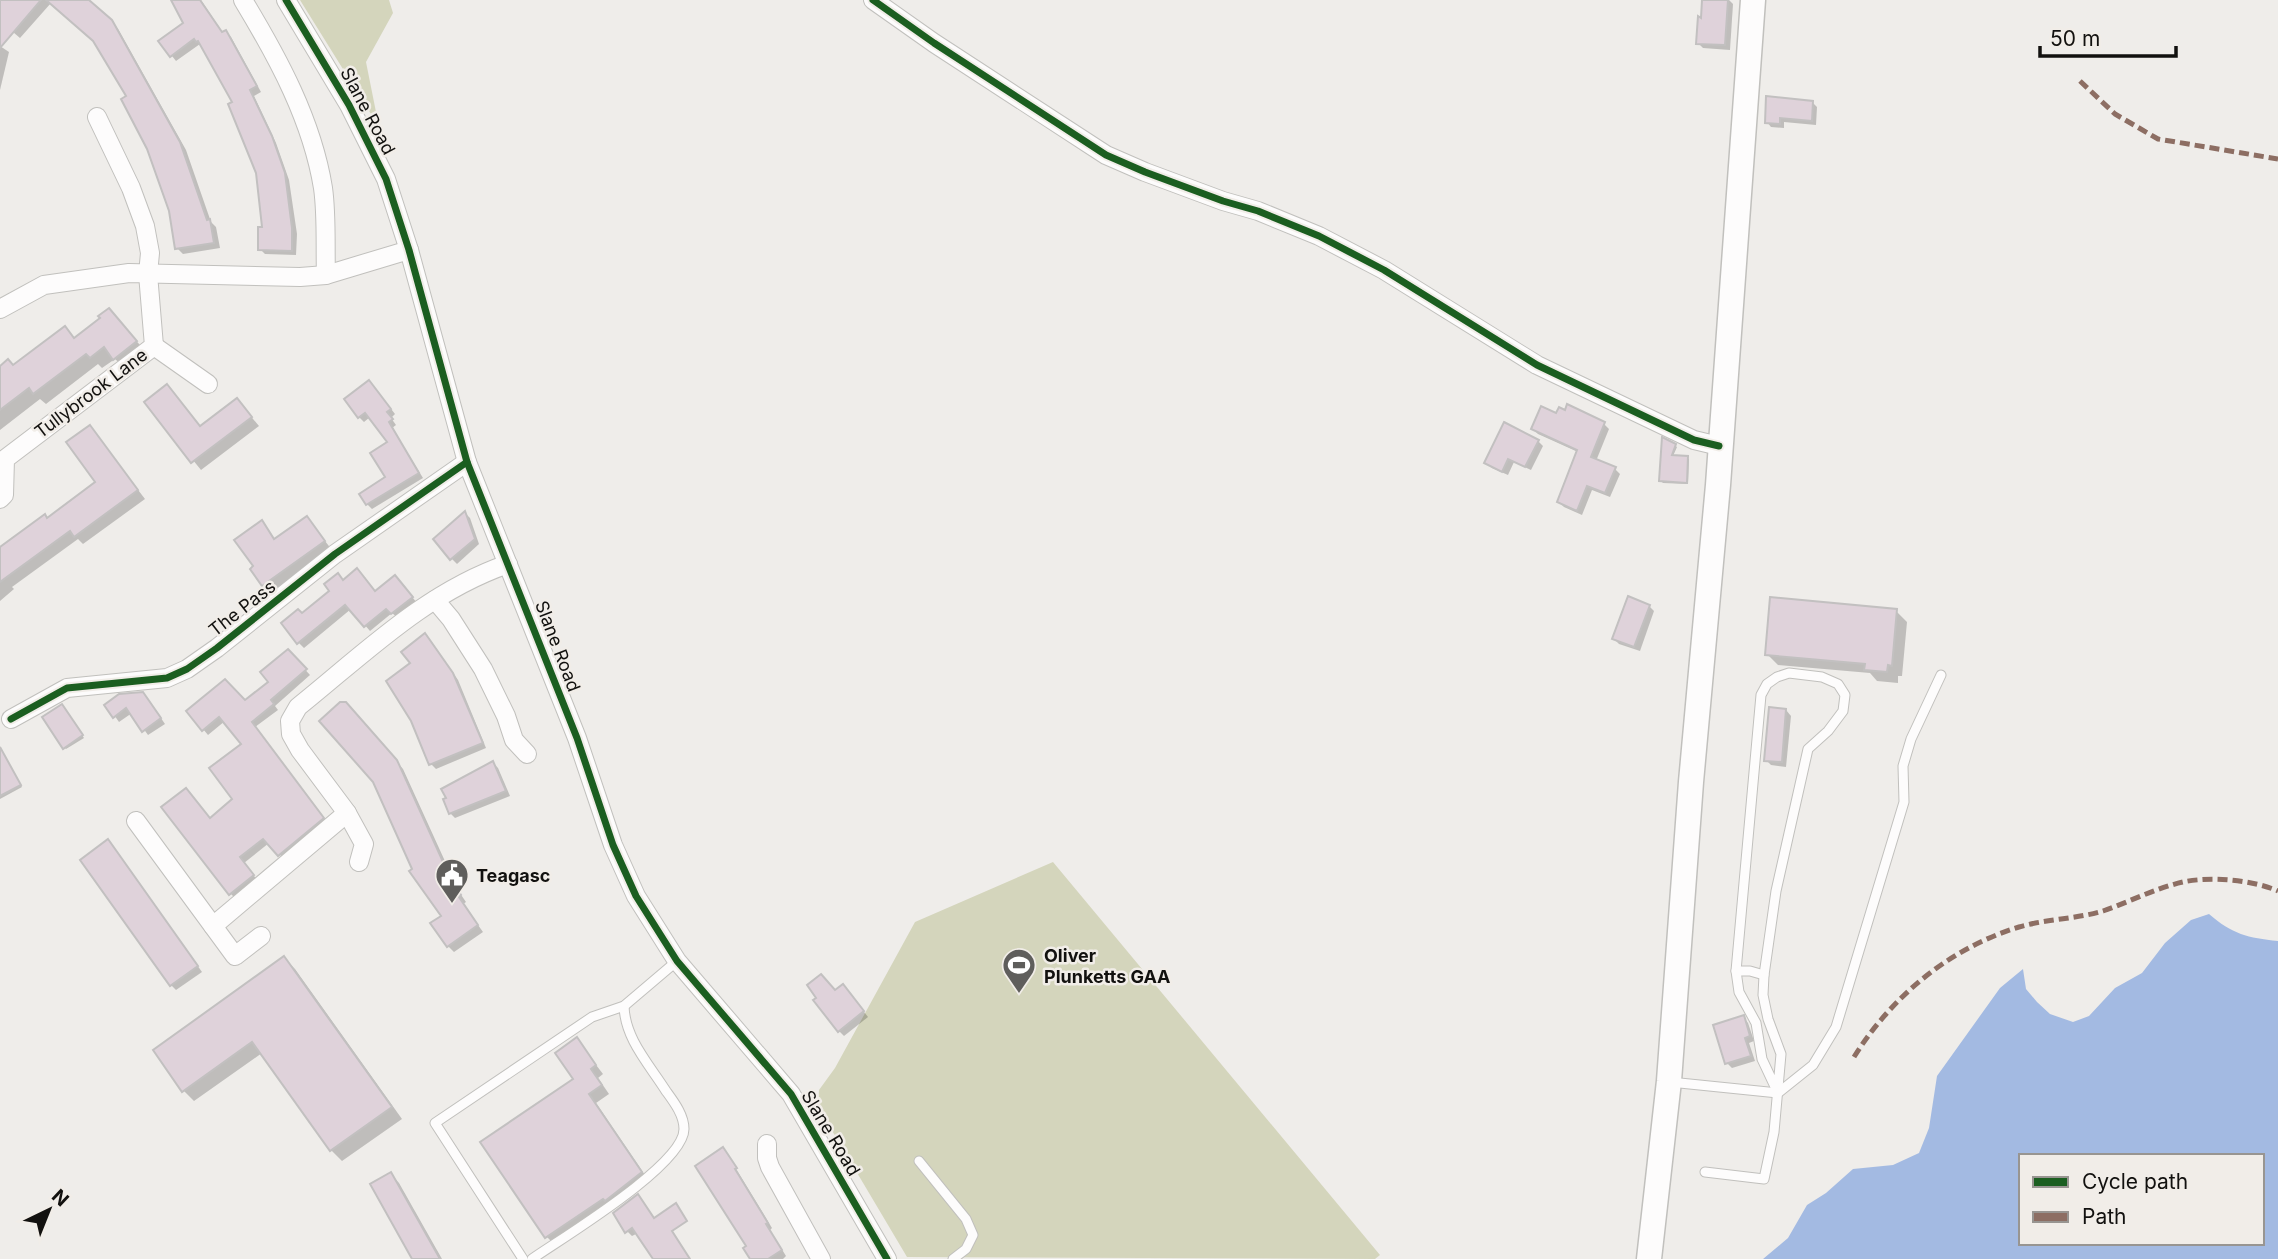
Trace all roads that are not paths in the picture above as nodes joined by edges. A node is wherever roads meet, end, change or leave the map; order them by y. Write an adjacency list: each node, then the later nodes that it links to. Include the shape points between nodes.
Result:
1 (243, 0): 8 (street, via 280,65 311,136 323,190)
2 (286, 0): 6 (street, Slane Road, via 349,105 386,179)
3 (873, 0): 12 (street, via 1106,155 1320,236 1537,365 1694,440)
4 (1754, 0): 12 (main road)
5 (97, 117): 7 (street, Tullybrook Lane, via 145,226)
6 (409, 250): 8 (street); 13 (street, Slane Road)
7 (148, 274): 8 (street); 9 (street, via 44,285); 10 (street, Tullybrook Lane)
8 (326, 275)
9 (0, 309)
10 (154, 346): 11 (street); 14 (street, Tullybrook Lane, via 5,459)
11 (208, 384)
12 (1720, 446): 29 (main road)
13 (467, 462): 15 (street, Slane Road); 18 (street, The Pass, via 335,554 187,669 167,678 67,688)
14 (0, 499)
15 (508, 564): 16 (street); 25 (street, Slane Road, via 577,738 613,845 636,896)
16 (435, 600): 19 (street, via 483,669 514,740); 20 (street, via 298,707 290,721 300,750)
17 (1941, 675): 30 (lane, via 1911,739 1903,766 1904,802 1836,1027 1813,1065)
18 (11, 719)
19 (527, 754)
20 (347, 813): 22 (street, via 364,844); 23 (street)
21 (136, 821): 23 (street)
22 (359, 862)
23 (213, 926): 24 (street, via 235,956)
24 (261, 936)
25 (677, 961): 28 (lane); 34 (street, Slane Road, via 791,1094)
26 (1737, 971): 27 (lane); 27 (lane, via 1761,695 1767,684 1788,673 1822,677 1838,684 1845,695 1843,711 1808,749 1776,891); 30 (lane, via 1740,992 1756,1023 1762,1059)
27 (1763, 975): 30 (lane, via 1768,1019 1781,1054)
28 (624, 1006): 35 (lane, via 592,1017 435,1123); 36 (lane, via 633,1041 679,1110 684,1131 663,1165)
29 (1668, 1082): 30 (lane); 39 (main road)
30 (1778, 1093): 33 (lane, via 1764,1179)
31 (767, 1144): 37 (street, via 770,1167)
32 (919, 1161): 38 (lane, via 966,1219 973,1235 966,1249)
33 (1705, 1172)
34 (883, 1257)
35 (523, 1259)
36 (531, 1259)
37 (821, 1259)
38 (953, 1259)
39 (1649, 1259)

